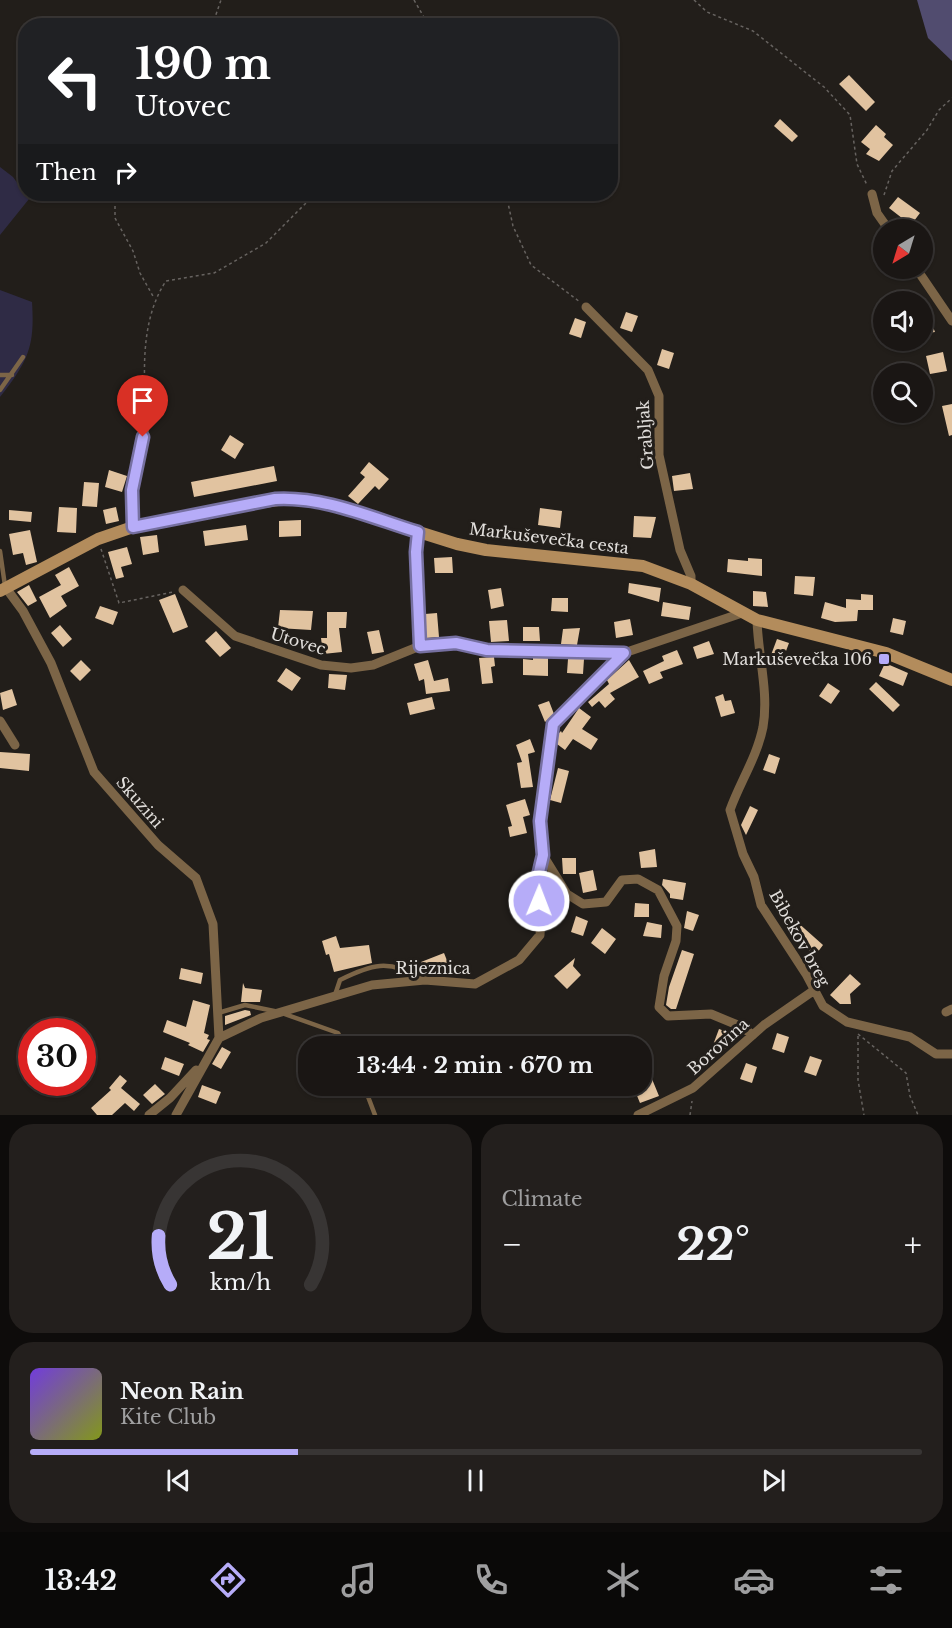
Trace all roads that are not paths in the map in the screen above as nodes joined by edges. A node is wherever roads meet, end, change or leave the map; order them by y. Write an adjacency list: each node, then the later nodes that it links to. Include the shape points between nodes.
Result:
1 (872, 194): 2 (street)
2 (881, 219)
3 (923, 279): 5 (street)
4 (586, 307): 14 (street, Grabljak, via 648,370 659,396 659,455)
5 (952, 321)
6 (23, 357): 8 (lane)
7 (0, 375): 8 (lane)
8 (12, 375): 9 (lane)
9 (0, 390)
10 (147, 418): 11 (street, via 132,490)
11 (133, 527): 12 (main road, Markuševečka cesta, via 292,498 336,506); 15 (main road, Markuševečka cesta, via 98,539)
12 (418, 532): 14 (main road, Markuševečka cesta, via 486,550 643,566); 19 (street)
13 (0, 551): 15 (lane)
14 (691, 584): 17 (main road, Markuševečka cesta)
15 (3, 589): 29 (street, Skuzini, via 23,611 51,663 94,772 158,845 196,878 213,924)
16 (183, 590): 19 (street, Utovec, via 235,636 321,664 351,668 373,664)
17 (742, 613): 18 (main road, Markuševečka cesta); 20 (street, Rijeznica)
18 (757, 620): 21 (main road, Markuševečka cesta, via 886,653); 26 (street, Bibekov breg, via 765,701 763,727 730,816 761,905)
19 (420, 646): 20 (street, Utovec, via 456,643 487,650)
20 (624, 653): 24 (street, Rijeznica, via 553,724 540,821)
21 (952, 680)
22 (0, 721): 23 (street)
23 (15, 745)
24 (543, 855): 25 (street, Rijeznica, via 536,885 540,936 519,960 476,984); 30 (street, via 567,894 583,904 606,902 622,880 638,879 658,890 677,926 658,1007 668,1016 711,1014)
25 (421, 980): 27 (street, Rijeznica, via 372,985); 27 (lane, via 404,968 368,966 340,980)
26 (813, 991): 30 (street, Borovina); 33 (street, Bibekov breg, via 823,1006 840,1019 910,1037 936,1054)
27 (335, 995): 28 (street, Rijeznica)
28 (279, 1012): 29 (lane, via 245,1005); 31 (lane); 32 (street, Rijeznica)
29 (218, 1013): 32 (street, Skuzini)
30 (753, 1035): 39 (street, Borovina, via 693,1088)
31 (340, 1036)
32 (219, 1038): 34 (street)
33 (952, 1054)
34 (204, 1062): 36 (street); 37 (street)
35 (368, 1096): 38 (lane)
36 (149, 1115)
37 (176, 1115)
38 (375, 1115)
39 (638, 1115)

